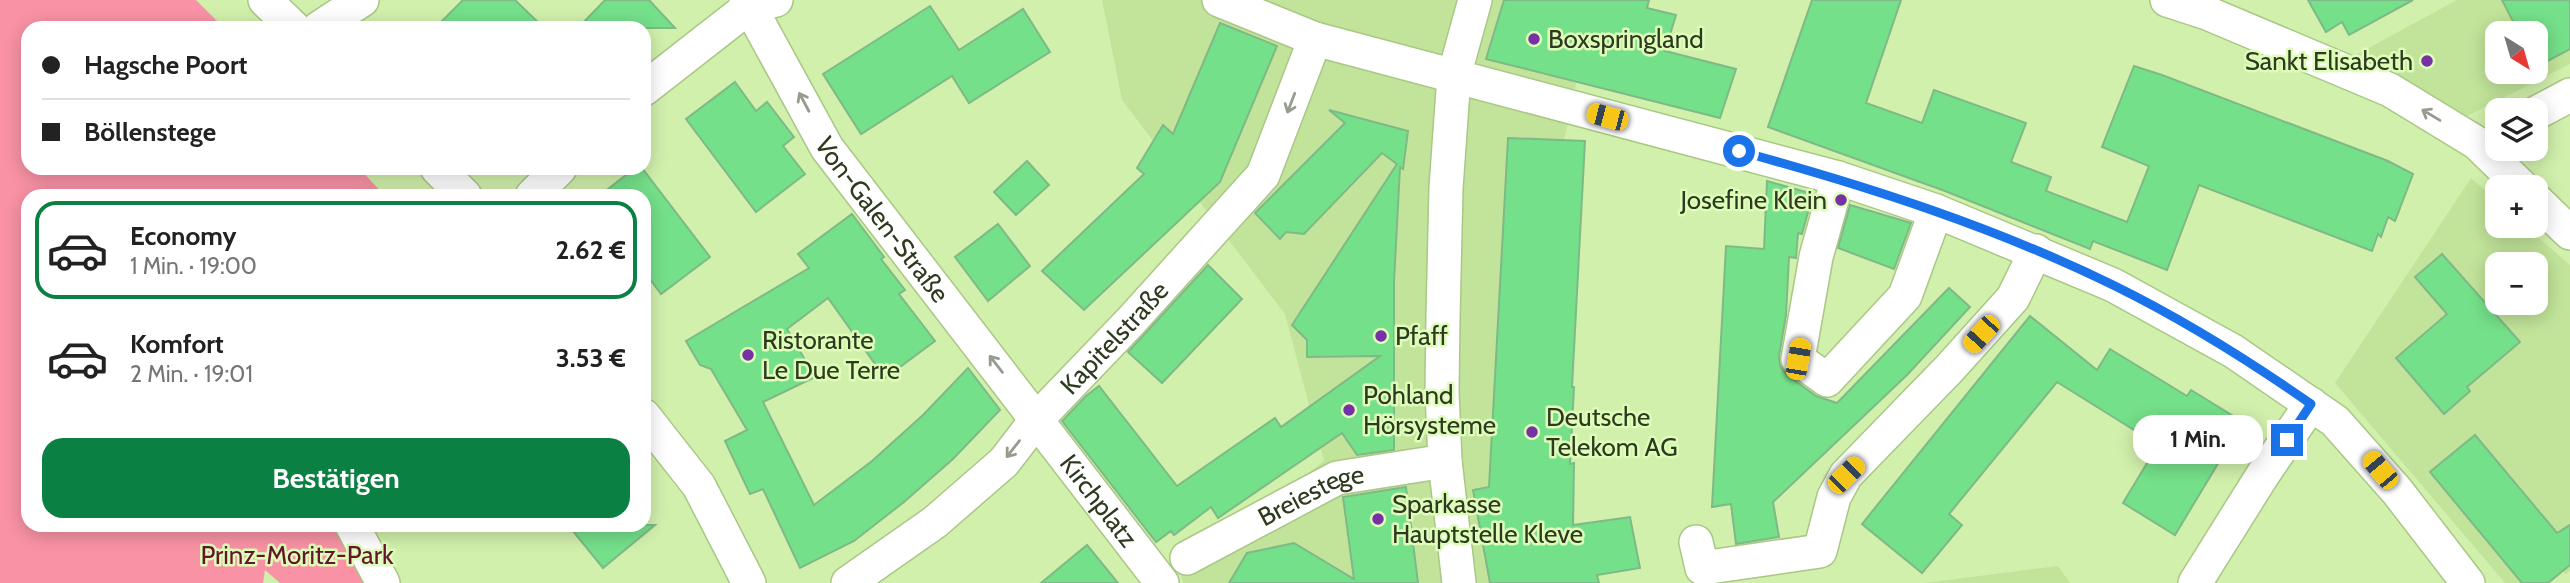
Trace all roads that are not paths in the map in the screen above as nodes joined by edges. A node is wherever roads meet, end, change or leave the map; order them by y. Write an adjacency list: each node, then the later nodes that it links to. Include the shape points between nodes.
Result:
1 (265, 0): 8 (street)
2 (362, 0): 9 (street)
3 (1219, 0): 10 (street)
4 (1475, 0): 11 (street)
5 (2166, 0): 7 (street)
6 (757, 2): 12 (street); 26 (street, Von-Galen-Straße, one-way to 6, via 827,148)
7 (2219, 7): 15 (street, one-way to 7)
8 (287, 21)
9 (330, 21)
10 (1315, 39): 11 (street); 26 (street, Kapitelstraße, one-way to 26, via 1263,175)
11 (1454, 76): 18 (street); 28 (street, via 1443,318)
12 (651, 84)
13 (2570, 95): 14 (street)
14 (2548, 107)
15 (2485, 137)
16 (443, 175): 19 (street)
17 (554, 175): 20 (street)
18 (1838, 178): 21 (street); 21 (street, via 1816,257 1798,359 1827,380 1905,296)
19 (458, 189)
20 (539, 189)
21 (1936, 211): 24 (street)
22 (2548, 212): 23 (street)
23 (2570, 233)
24 (2036, 251): 25 (street, via 2178,319); 30 (street, via 2013,298 1846,475 1834,497 1820,551 1702,568)
25 (2311, 404): 37 (street); 38 (street, via 2362,449)
26 (1037, 419): 34 (street, Kapitelstraße, one-way to 34, via 1004,462 935,522); 35 (street, Kirchplatz)
27 (651, 425): 33 (street, via 699,486)
28 (1446, 461): 31 (street, Breiestege, via 1337,478); 36 (street)
29 (356, 532): 32 (street)
30 (1696, 542)
31 (1187, 558)
32 (383, 583)
33 (750, 583)
34 (848, 583)
35 (1162, 583)
36 (1459, 583)
37 (2195, 583)
38 (2468, 583)

